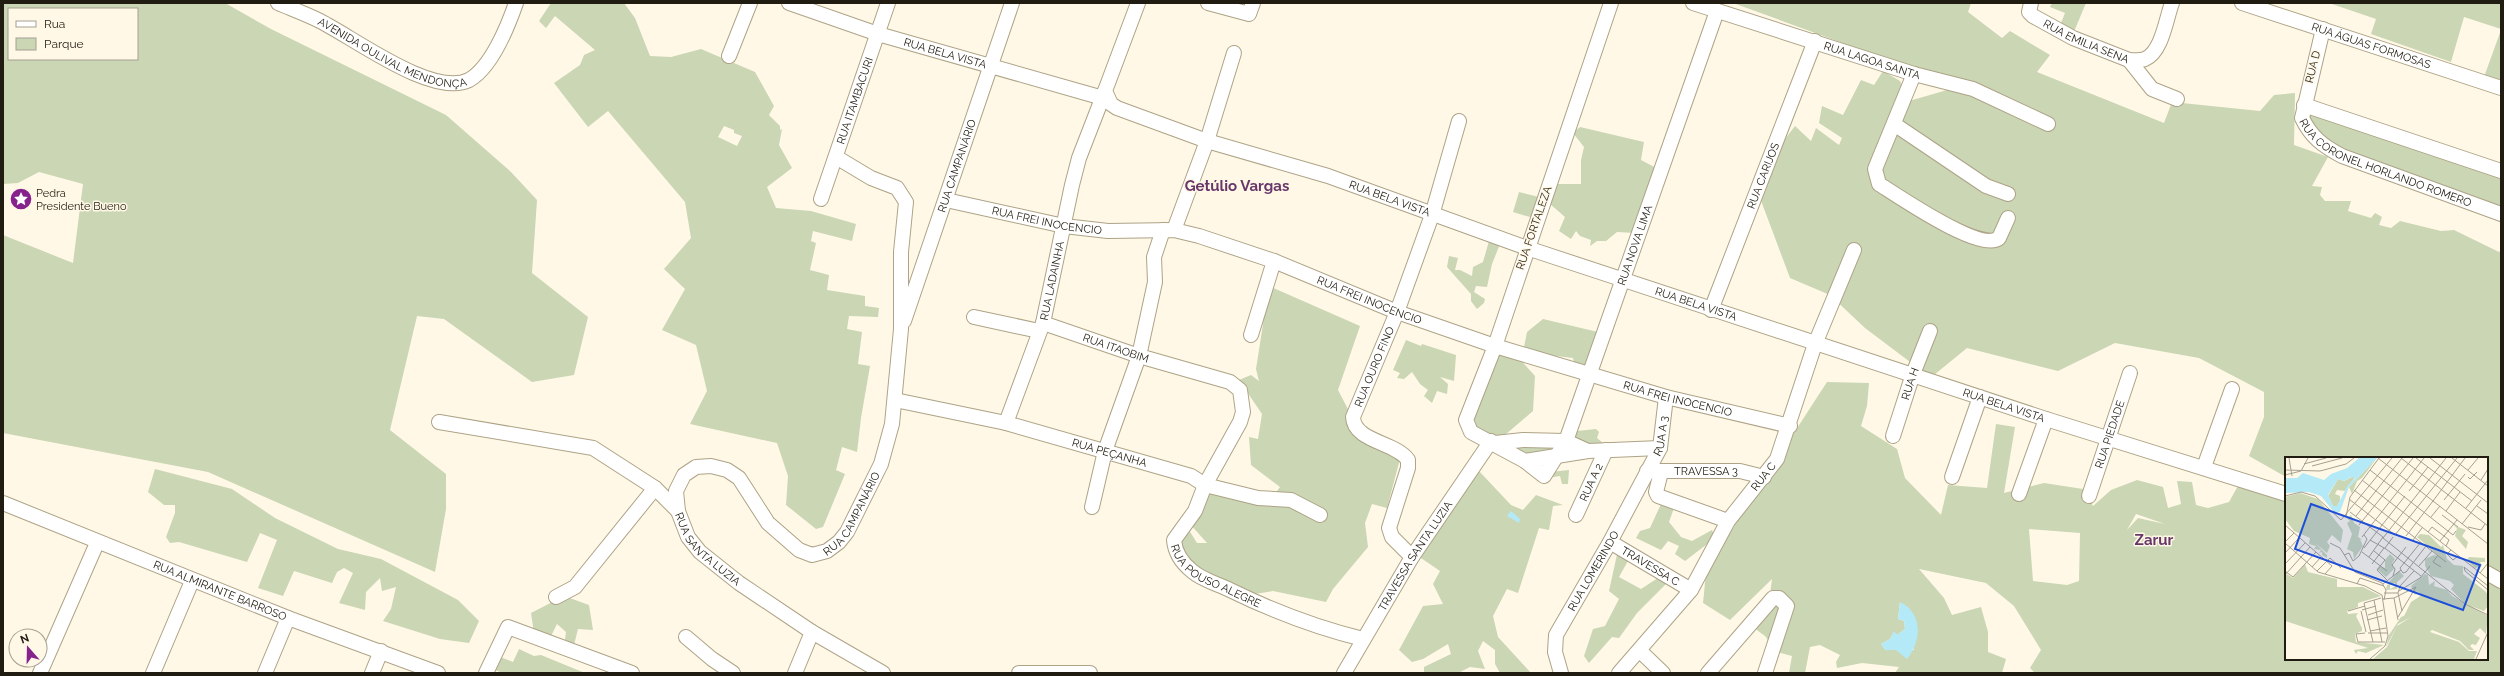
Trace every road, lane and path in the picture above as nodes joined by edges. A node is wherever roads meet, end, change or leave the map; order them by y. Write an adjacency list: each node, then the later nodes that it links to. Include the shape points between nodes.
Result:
1 (278, 3): 12 (street, AVENIDA OULIVAL MENDONÇA, via 320,21 415,75 456,84 474,76 492,56)
2 (750, 3): 20 (street)
3 (789, 3): 17 (street, RUA BELA VISTA)
4 (888, 3): 17 (street, RUA ITAMBACURI)
5 (1012, 3): 22 (street, RUA CAMPANÁRIO)
6 (1138, 3): 25 (street, RUA LADAINHA)
7 (1208, 3): 14 (street)
8 (1611, 3): 42 (street, RUA FORTALEZA)
9 (1693, 3): 15 (street, RUA LAGOA SANTA)
10 (2172, 3): 21 (street, RUA EMILIA SENA, via 2156,48 2146,58)
11 (2242, 3): 16 (street, RUA ÁGUAS FORMOSAS)
12 (515, 4)
13 (2030, 7): 21 (street, RUA EMILIA SENA, via 2033,16 2073,38)
14 (1251, 8)
15 (1717, 11): 18 (street, RUA LAGOA SANTA); 45 (street, RUA NOVA LIMA)
16 (2323, 28): 24 (street, RUA ÁGUAS FORMOSAS); 27 (street, RUA D)
17 (878, 34): 22 (street, RUA BELA VISTA); 32 (street, RUA ITAMBACURI)
18 (1815, 41): 23 (street, RUA LAGOA SANTA); 46 (street, RUA CARIJOS)
19 (1234, 53): 31 (street)
20 (729, 56)
21 (2129, 60): 26 (street, via 2147,85 2157,92)
22 (991, 65): 25 (street, RUA BELA VISTA); 36 (street, RUA CAMPANÁRIO)
23 (1914, 74): 29 (street); 30 (street, RUA LAGOA SANTA, via 1973,89)
24 (2501, 88)
25 (1106, 98): 31 (street, RUA BELA VISTA, via 1126,112); 40 (street, RUA LADAINHA, via 1079,158)
26 (2177, 99)
27 (2304, 105): 33 (street, RUA CORONEL HORLANDO ROMERO); 37 (street, RUA CORONEL HORLANDO ROMERO, via 2302,118 2307,128 2324,146 2342,156)
28 (1459, 121): 38 (street, RUA OURO FINO)
29 (1894, 124): 34 (street, via 1986,186); 39 (street, via 1875,169 1879,184 1956,231 1993,241 1999,238)
30 (2048, 124)
31 (1207, 141): 38 (street, RUA BELA VISTA, via 1328,176); 41 (street)
32 (836, 157): 35 (street, RUA ITAMBACURI); 50 (street, RUA CAMPANÁRIO, via 871,178 897,188 906,202 901,252)
33 (2501, 171)
34 (2008, 194)
35 (821, 199)
36 (946, 200): 40 (street, RUA FREI INOCENCIO); 50 (street, RUA CAMPANÁRIO)
37 (2501, 214)
38 (1432, 215): 42 (street, RUA BELA VISTA); 47 (street, RUA OURO FINO)
39 (2008, 218)
40 (1064, 226): 41 (street, RUA FREI INOCENCIO, via 1108,231); 49 (street, RUA LADAINHA)
41 (1168, 230): 44 (street, RUA FREI INOCENCIO, via 1199,236); 55 (street, via 1154,256 1155,282)
42 (1526, 248): 45 (street, RUA BELA VISTA); 54 (street, RUA FORTALEZA)
43 (1854, 250): 53 (street, RUA C)
44 (1274, 261): 47 (street, RUA FREI INOCENCIO); 52 (street)
45 (1621, 279): 46 (street, RUA BELA VISTA); 58 (street, RUA NOVA LIMA)
46 (1711, 310): 53 (street, RUA BELA VISTA)
47 (1397, 312): 54 (street, RUA FREI INOCENCIO); 97 (street, RUA OURO FINO, via 1353,416 1353,422 1359,431 1408,460 1408,468 1389,528 1392,537)
48 (974, 317): 49 (street, RUA ITAOBIM)
49 (1041, 327): 55 (street, RUA ITAOBIM); 66 (street, RUA LADAINHA)
50 (901, 329): 63 (street, RUA CAMPANÁRIO)
51 (1930, 331): 59 (street, RUA H)
52 (1251, 335)
53 (1815, 344): 59 (street, RUA BELA VISTA); 67 (street, RUA C)
54 (1494, 346): 58 (street, RUA FREI INOCENCIO); 71 (street, RUA FORTALEZA, via 1466,420 1471,432)
55 (1139, 356): 56 (street, RUA ITAOBIM); 75 (street)
56 (1190, 369): 84 (street, RUA POUSO ALEGRE, via 1230,382 1240,390 1242,401 1240,422)
57 (2130, 373): 69 (street, RUA PIEDADE)
58 (1590, 374): 61 (street, RUA FREI INOCENCIO); 70 (street, RUA NOVA LIMA)
59 (1913, 374): 62 (street, RUA BELA VISTA); 68 (street, RUA H)
60 (2232, 389): 78 (street)
61 (1666, 397): 67 (street, RUA FREI INOCENCIO); 72 (street, RUA A 3)
62 (1980, 398): 64 (street, RUA BELA VISTA); 82 (street)
63 (894, 400): 66 (street, RUA PEÇANHA); 91 (street, RUA CAMPANÁRIO, via 892,424 882,464 847,532 827,551 812,555 799,550 768,523 739,478 727,470 711,466 696,467 684,475 676,491)
64 (2046, 419): 69 (street, RUA BELA VISTA); 86 (street)
65 (439, 422): 85 (street, RUA SANTA LUZIA, via 506,435 587,446)
66 (1006, 422): 75 (street, RUA PEÇANHA)
67 (1790, 426): 83 (street, RUA C, via 1778,459)
68 (1893, 436)
69 (2108, 439): 78 (street, RUA BELA VISTA); 88 (street, RUA PIEDADE)
70 (1566, 441): 71 (street); 73 (street); 76 (street, RUA NOVA LIMA)
71 (1493, 442): 77 (street, RUA FORTALEZA); 97 (street, TRAVESSA SANTA LUZIA)
72 (1660, 448): 74 (street); 79 (street, RUA A 3)
73 (1588, 450): 74 (street); 76 (street)
74 (1606, 450): 93 (street, RUA A 2)
75 (1105, 451): 84 (street, RUA PEÇANHA, via 1191,476); 90 (street)
76 (1557, 456): 77 (street); 81 (street, RUA NOVA LIMA)
77 (1525, 461): 81 (street, RUA FORTALEZA)
78 (2204, 467): 87 (street, RUA BELA VISTA)
79 (1647, 471): 80 (street, TRAVESSA 3); 95 (street, RUA LOMERINDO)
80 (1661, 472): 83 (street, TRAVESSA 3, via 1740,471); 94 (street, via 1656,492 1658,496)
81 (1545, 475)
82 (1952, 477)
83 (1764, 478): 94 (street, RUA C)
84 (1205, 486): 92 (street, RUA PEÇANHA, via 1258,498 1291,500); 106 (street, RUA POUSO ALEGRE, via 1191,517 1174,540 1178,554 1187,566 1202,578 1309,625)
85 (655, 488): 91 (street, RUA SANTA LUZIA); 102 (street, via 575,587)
86 (2019, 494)
87 (2285, 494)
88 (2088, 496)
89 (3, 503): 96 (street, RUA ALMIRANTE BARROSO)
90 (1092, 507)
91 (678, 511): 104 (street, RUA SANTA LUZIA, via 688,537 700,552 739,583)
92 (1320, 515)
93 (1576, 515)
94 (1728, 520): 101 (street, RUA C)
95 (1610, 542): 101 (street, TRAVESSA C); 122 (street, RUA LOMERINDO, via 1556,635 1555,652)
96 (98, 543): 100 (street, RUA ALMIRANTE BARROSO); 109 (street)
97 (1412, 557): 106 (street, TRAVESSA SANTA LUZIA)
98 (2488, 574): 99 (street)
99 (2501, 580)
100 (192, 581): 103 (street, RUA ALMIRANTE BARROSO); 110 (street)
101 (1690, 590): 107 (street, RUA C)
102 (556, 597)
103 (288, 618): 108 (street, RUA ALMIRANTE BARROSO); 111 (street)
104 (812, 632): 117 (street); 118 (street, RUA SANTA LUZIA)
105 (686, 637): 116 (street, via 712,660)
106 (1363, 639): 121 (street, TRAVESSA SANTA LUZIA)
107 (1640, 651): 123 (street, RUA C); 124 (street)
108 (381, 652): 112 (street); 113 (street, RUA ALMIRANTE BARROSO)
109 (40, 673)
110 (153, 673)
111 (265, 673)
112 (372, 673)
113 (438, 673)
114 (486, 673): 115 (street, via 508,627)
115 (632, 673)
116 (733, 673)
117 (795, 673)
118 (883, 673)
119 (1019, 673): 120 (street)
120 (1090, 673)
121 (1344, 673)
122 (1561, 673)
123 (1618, 673)
124 (1663, 673)
125 (1708, 673): 126 (street, via 1773,598 1779,598 1787,606)
126 (1766, 673)

